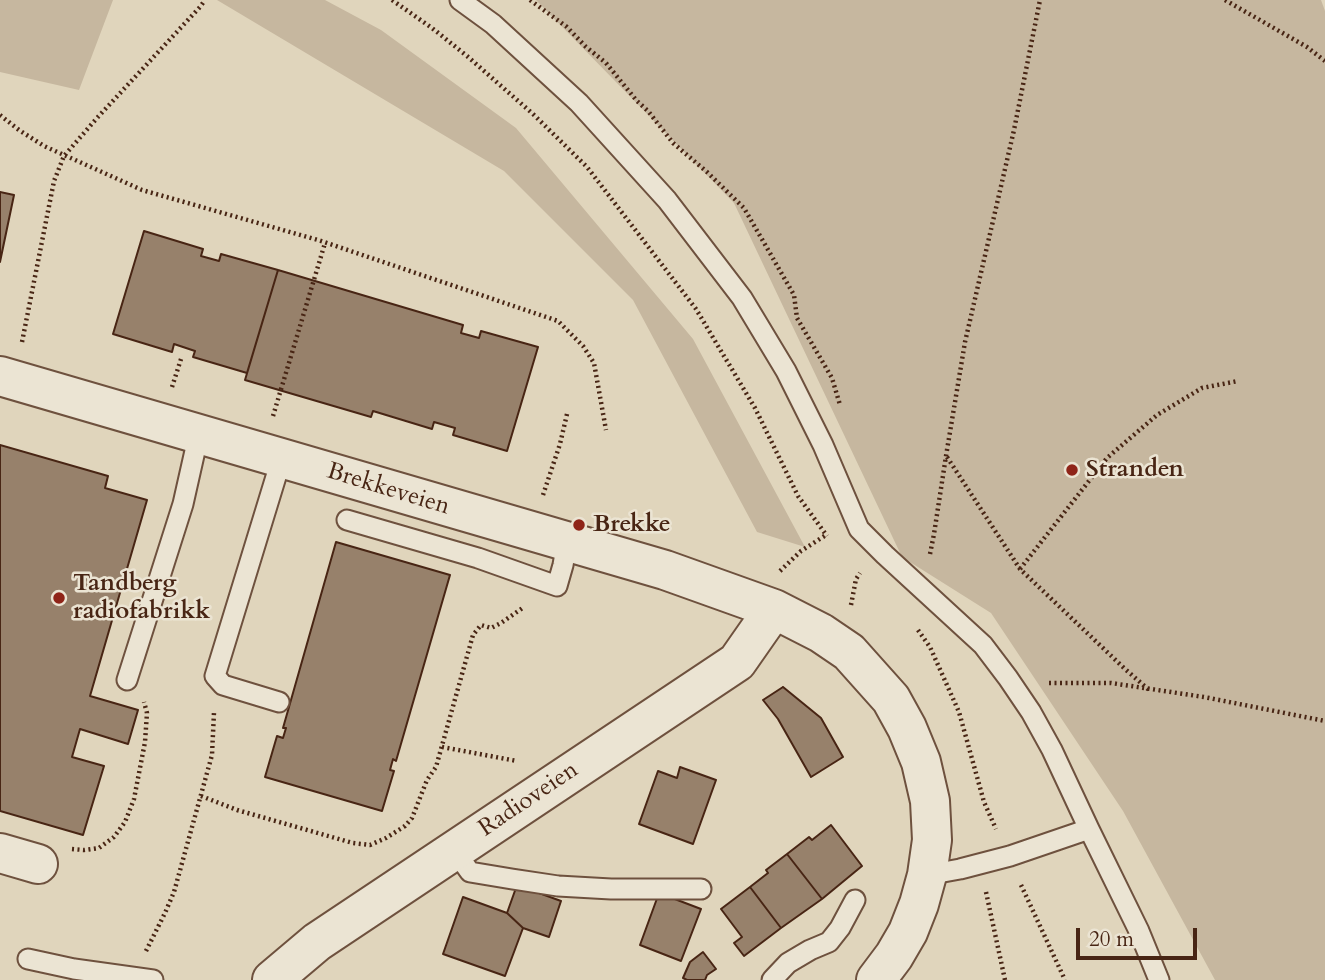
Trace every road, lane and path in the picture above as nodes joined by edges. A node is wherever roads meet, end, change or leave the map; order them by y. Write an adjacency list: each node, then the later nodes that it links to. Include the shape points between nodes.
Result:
1 (205, 0): 8 (path)
2 (391, 0): 21 (path, via 467,56 587,167 696,309 755,408 798,496)
3 (460, 0): 26 (lane, via 579,103 667,200 770,342 823,444 859,529)
4 (1040, 0): 18 (path, via 965,342)
5 (1225, 0): 6 (path)
6 (1325, 61)
7 (0, 115): 8 (path)
8 (64, 156): 9 (path, via 142,190); 11 (path)
9 (325, 243): 15 (path, via 558,321 594,363); 17 (path)
10 (181, 359): 13 (path)
11 (10, 364): 16 (street, Brekkeveien)
12 (1238, 381): 24 (path, via 1202,388 1157,415 1107,458)
13 (169, 398)
14 (567, 414): 19 (path)
15 (606, 430)
16 (199, 433): 17 (street, Brekkeveien); 32 (lane, via 183,504)
17 (276, 442): 22 (street, Brekkeveien, via 401,494); 31 (lane)
18 (946, 456): 24 (path); 26 (path)
19 (543, 496)
20 (347, 520): 22 (lane, via 557,586)
21 (826, 535): 23 (path); 27 (path, via 801,551)
22 (567, 542): 27 (street, Brekkeveien, via 666,570)
23 (834, 544)
24 (1020, 569): 34 (path)
25 (867, 580): 28 (path, via 860,572)
26 (922, 589): 41 (lane, via 983,645 1008,678 1052,750)
27 (775, 592): 42 (street, Radioveien, via 737,662); 47 (street, Brekkeveien, via 849,652 891,699 907,728 930,801 932,840)
28 (850, 612)
29 (511, 616): 38 (path, via 491,628 481,625 473,635)
30 (918, 629): 44 (path, via 959,712 984,803)
31 (215, 676): 36 (lane, via 223,685); 40 (path, via 212,755)
32 (127, 680)
33 (1044, 683): 34 (path, via 1111,683)
34 (1149, 690): 37 (path)
35 (142, 693): 46 (path, via 147,713 145,743 125,822 99,848 45,849)
36 (279, 702)
37 (1325, 721)
38 (442, 747): 39 (path); 40 (path, via 412,818 370,845)
39 (510, 759)
40 (201, 796): 51 (path, via 174,892 144,957)
41 (1089, 830): 44 (lane); 57 (lane)
42 (454, 850): 48 (lane, via 470,872 512,879 558,886); 52 (street, Radioveien, via 317,942)
43 (0, 853): 46 (street)
44 (1010, 856): 45 (lane); 56 (path)
45 (980, 863): 47 (lane); 55 (path)
46 (38, 864)
47 (927, 875): 54 (street, Brekkeveien, via 908,932)
48 (701, 890)
49 (855, 900): 53 (lane, via 829,942 788,963)
50 (28, 959): 51 (lane)
51 (147, 979)
52 (272, 980)
53 (772, 980)
54 (877, 980)
55 (1005, 980)
56 (1065, 980)
57 (1159, 980)

